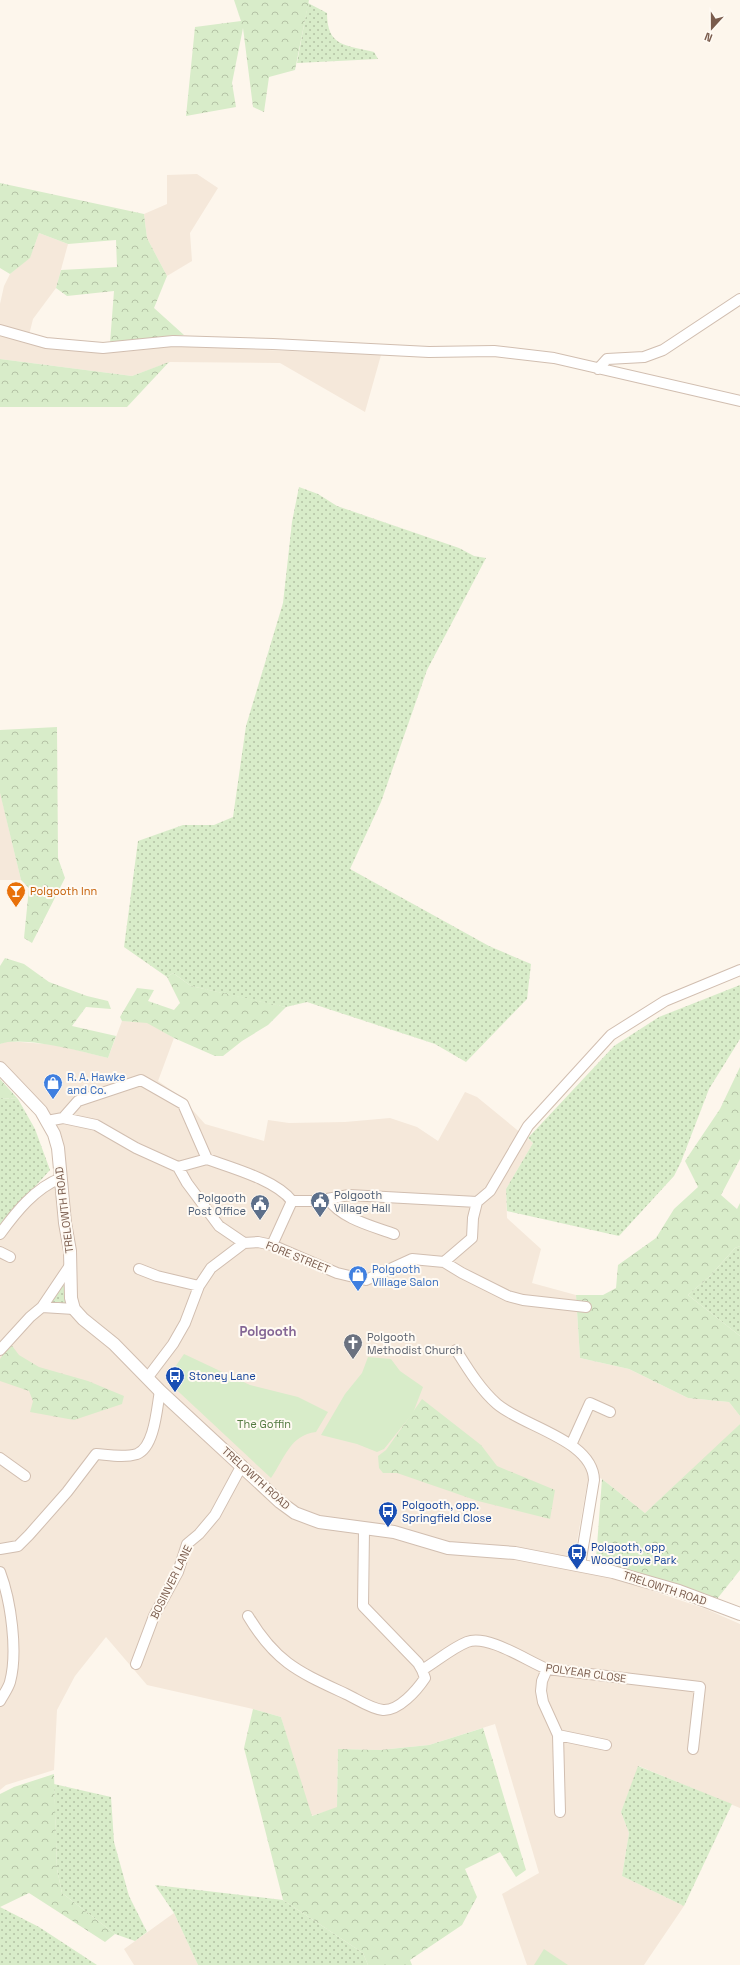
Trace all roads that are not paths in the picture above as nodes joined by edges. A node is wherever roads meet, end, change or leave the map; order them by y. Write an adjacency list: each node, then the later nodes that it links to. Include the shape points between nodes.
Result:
1 (740, 300): 3 (street, via 663,350 644,357 607,359)
2 (0, 330): 3 (street, via 46,343 103,348 173,341 429,352 494,351 554,358)
3 (598, 369): 4 (street)
4 (740, 402)
5 (740, 970): 14 (street, via 664,1001 611,1035 528,1126 490,1191)
6 (0, 1068): 8 (street, TRELOWTH ROAD)
7 (63, 1118): 8 (street); 9 (street, via 78,1101 141,1080 183,1104); 10 (street, via 96,1125 136,1148)
8 (48, 1121): 11 (street, TRELOWTH ROAD, via 58,1148)
9 (207, 1159): 10 (street); 13 (street, via 266,1182 286,1194)
10 (178, 1167): 17 (street, via 219,1226)
11 (61, 1178): 15 (street, via 43,1186); 22 (street, TRELOWTH ROAD)
12 (328, 1199): 13 (street); 14 (street, via 349,1195); 16 (street, via 346,1215)
13 (292, 1202): 18 (street)
14 (477, 1202): 21 (street, via 472,1238)
15 (0, 1234)
16 (394, 1234)
17 (244, 1244): 18 (street, FORE STREET, via 258,1242); 24 (street, via 211,1268)
18 (272, 1245): 21 (street, FORE STREET, via 337,1273 366,1280 412,1259)
19 (0, 1252): 20 (street)
20 (10, 1257)
21 (444, 1262): 26 (street, via 508,1296)
22 (71, 1264): 25 (street); 27 (street, TRELOWTH ROAD, via 71,1298)
23 (139, 1269): 24 (street)
24 (199, 1286): 30 (street, via 185,1323)
25 (42, 1307): 27 (street); 28 (street)
26 (586, 1307)
27 (74, 1309): 30 (street, TRELOWTH ROAD)
28 (0, 1350)
29 (456, 1350): 33 (street, via 473,1377 497,1404)
30 (148, 1377): 31 (street, TRELOWTH ROAD)
31 (160, 1390): 35 (street, TRELOWTH ROAD); 38 (street, via 152,1433 142,1451 125,1455 96,1454 30,1535 18,1546)
32 (610, 1412): 33 (street, via 590,1403)
33 (571, 1445): 39 (street, via 581,1452 594,1471)
34 (0, 1458): 36 (street)
35 (242, 1465): 37 (street, TRELOWTH ROAD, via 295,1513 319,1522); 43 (street, BOSINVER LANE, via 215,1515 188,1544 178,1572 154,1616)
36 (25, 1476)
37 (364, 1530): 39 (street, TRELOWTH ROAD, via 394,1532 448,1548 515,1552); 45 (street, via 363,1606)
38 (0, 1549)
39 (580, 1565): 41 (street, TRELOWTH ROAD, via 678,1591)
40 (0, 1572): 46 (street, via 5,1585 14,1658 9,1683)
41 (740, 1614)
42 (248, 1616): 45 (street, via 278,1656 295,1670 383,1710 395,1707 420,1686 424,1678)
43 (136, 1664)
44 (547, 1669): 45 (street, POLYEAR CLOSE, via 497,1645 476,1641 468,1642); 47 (street, via 541,1691 543,1702); 49 (street, POLYEAR CLOSE, via 700,1687)
45 (422, 1670)
46 (0, 1702)
47 (558, 1735): 48 (street); 50 (street)
48 (606, 1745)
49 (693, 1749)
50 (560, 1812)

